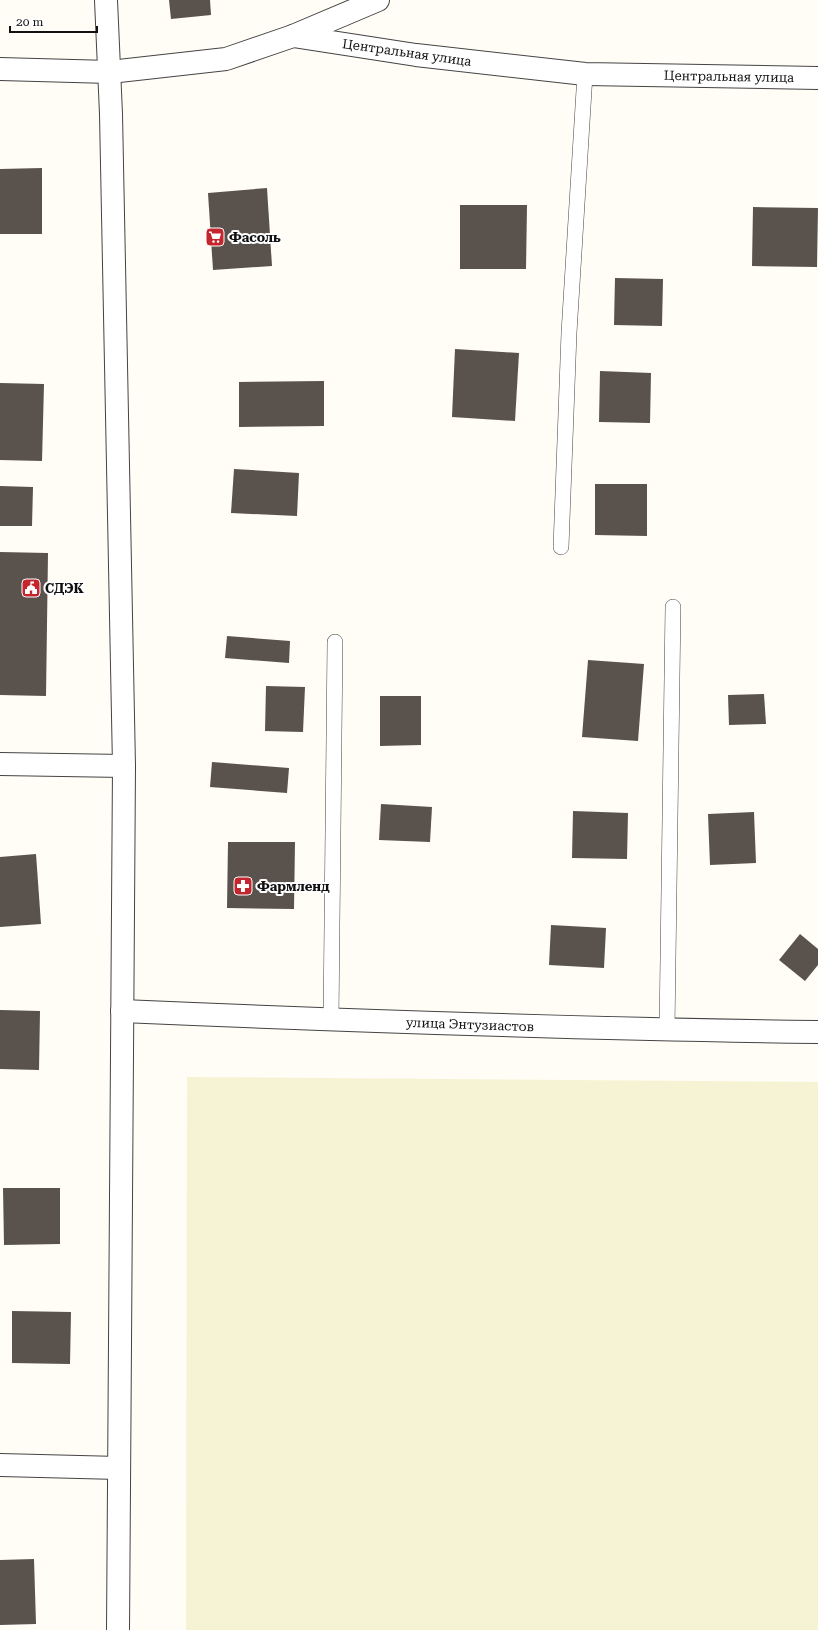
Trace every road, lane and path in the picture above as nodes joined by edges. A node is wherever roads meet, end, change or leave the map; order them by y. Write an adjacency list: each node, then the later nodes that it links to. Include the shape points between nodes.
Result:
1 (106, 0): 5 (street)
2 (378, 0): 3 (street)
3 (293, 36): 5 (street, Центральная улица, via 226,59); 6 (street, Центральная улица, via 416,55)
4 (0, 69): 5 (street, Центральная улица)
5 (110, 72): 12 (street)
6 (585, 74): 7 (street, Центральная улица); 8 (lane, via 569,333)
7 (818, 78)
8 (561, 547)
9 (673, 607): 15 (lane)
10 (334, 642): 14 (lane)
11 (0, 764): 12 (street)
12 (124, 766): 13 (street)
13 (122, 1011): 14 (street, улица Энтузиастов); 18 (street)
14 (331, 1020): 15 (street, улица Энтузиастов)
15 (667, 1030): 16 (street, улица Энтузиастов)
16 (818, 1032)
17 (0, 1465): 18 (street)
18 (119, 1468): 19 (street)
19 (118, 1630)

